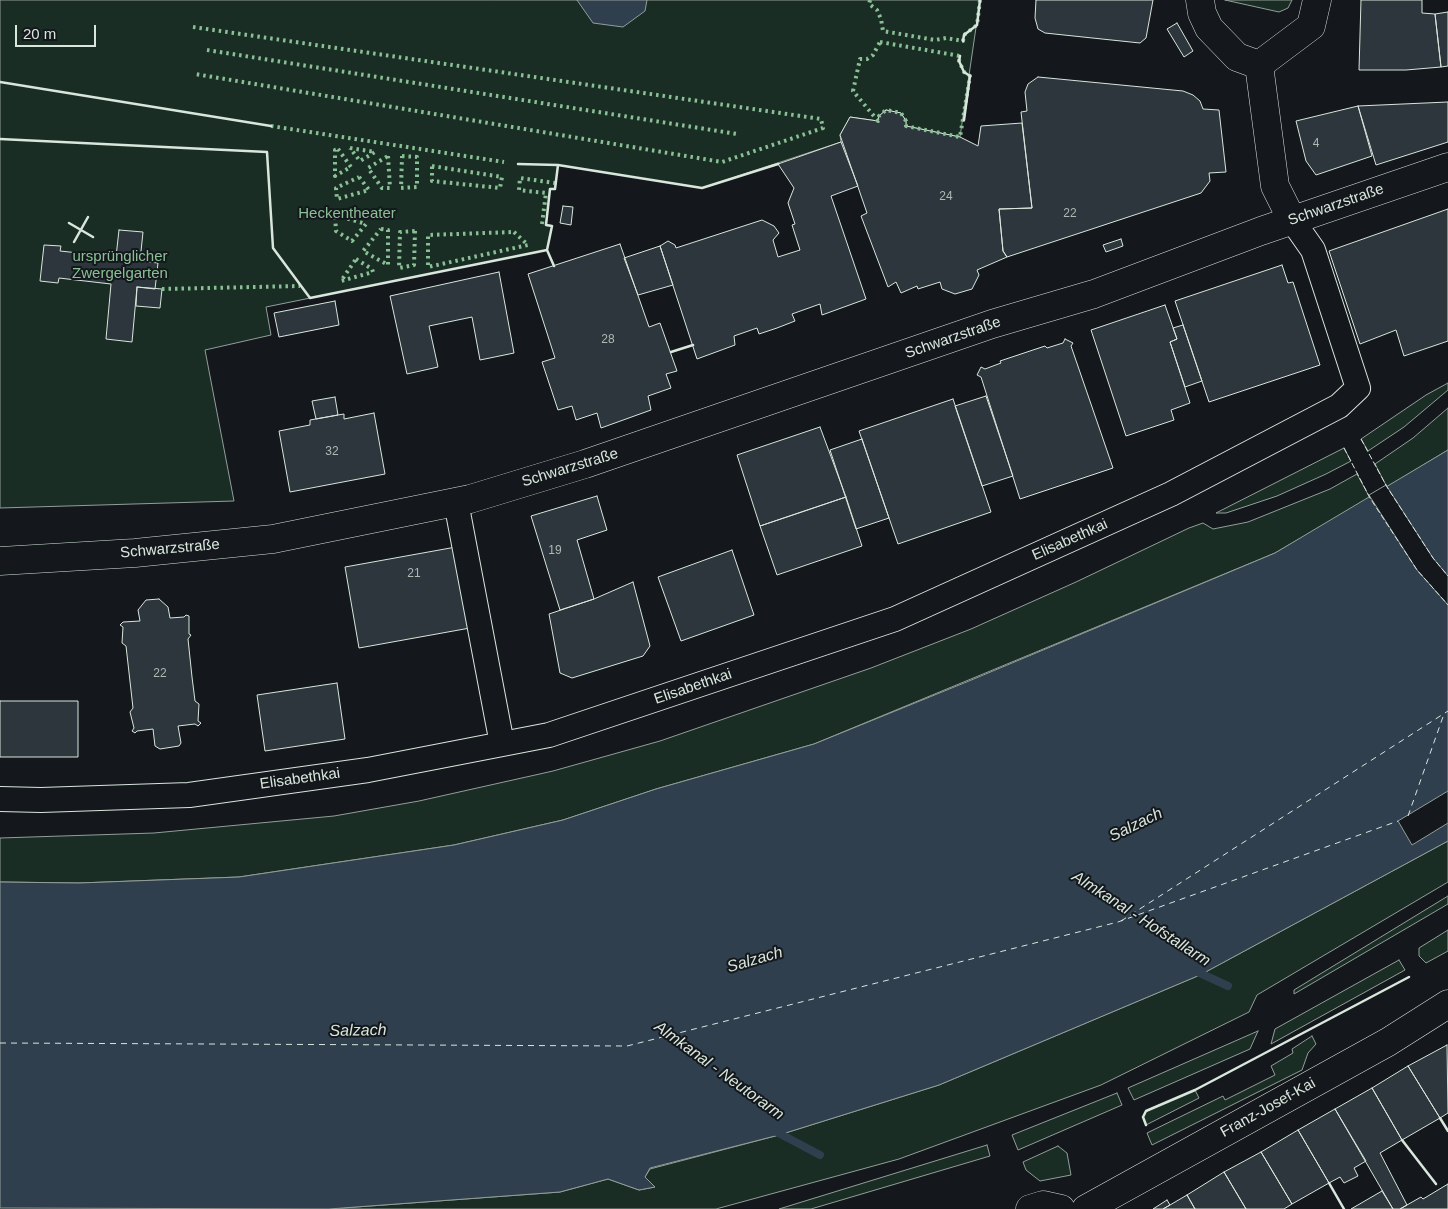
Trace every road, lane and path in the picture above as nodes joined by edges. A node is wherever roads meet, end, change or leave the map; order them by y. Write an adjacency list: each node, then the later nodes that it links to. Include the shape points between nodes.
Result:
1 (1200, 0): 3 (main road, via 1209,28 1236,57)
2 (1317, 0): 3 (main road, via 1311,26)
3 (1259, 65): 5 (main road, via 1275,186)
4 (1448, 167): 5 (main road, Schwarzstraße)
5 (1292, 220): 6 (main road, Schwarzstraße, via 1094,294 992,324 585,464); 8 (street, Elisabethkai, via 1313,250 1358,388 1340,406 1171,494 896,619 550,735)
6 (456, 502): 7 (main road, Schwarzstraße, via 273,539 135,553); 8 (street)
7 (0, 561)
8 (502, 744): 9 (street, Elisabethkai, via 368,770 189,795)
9 (0, 799)
10 (1448, 1004): 13 (main road, Franz-Josef-Kai, via 1388,1042)
11 (1030, 1209): 12 (main road, via 1043,1205)
12 (1061, 1209)
13 (1086, 1209)

